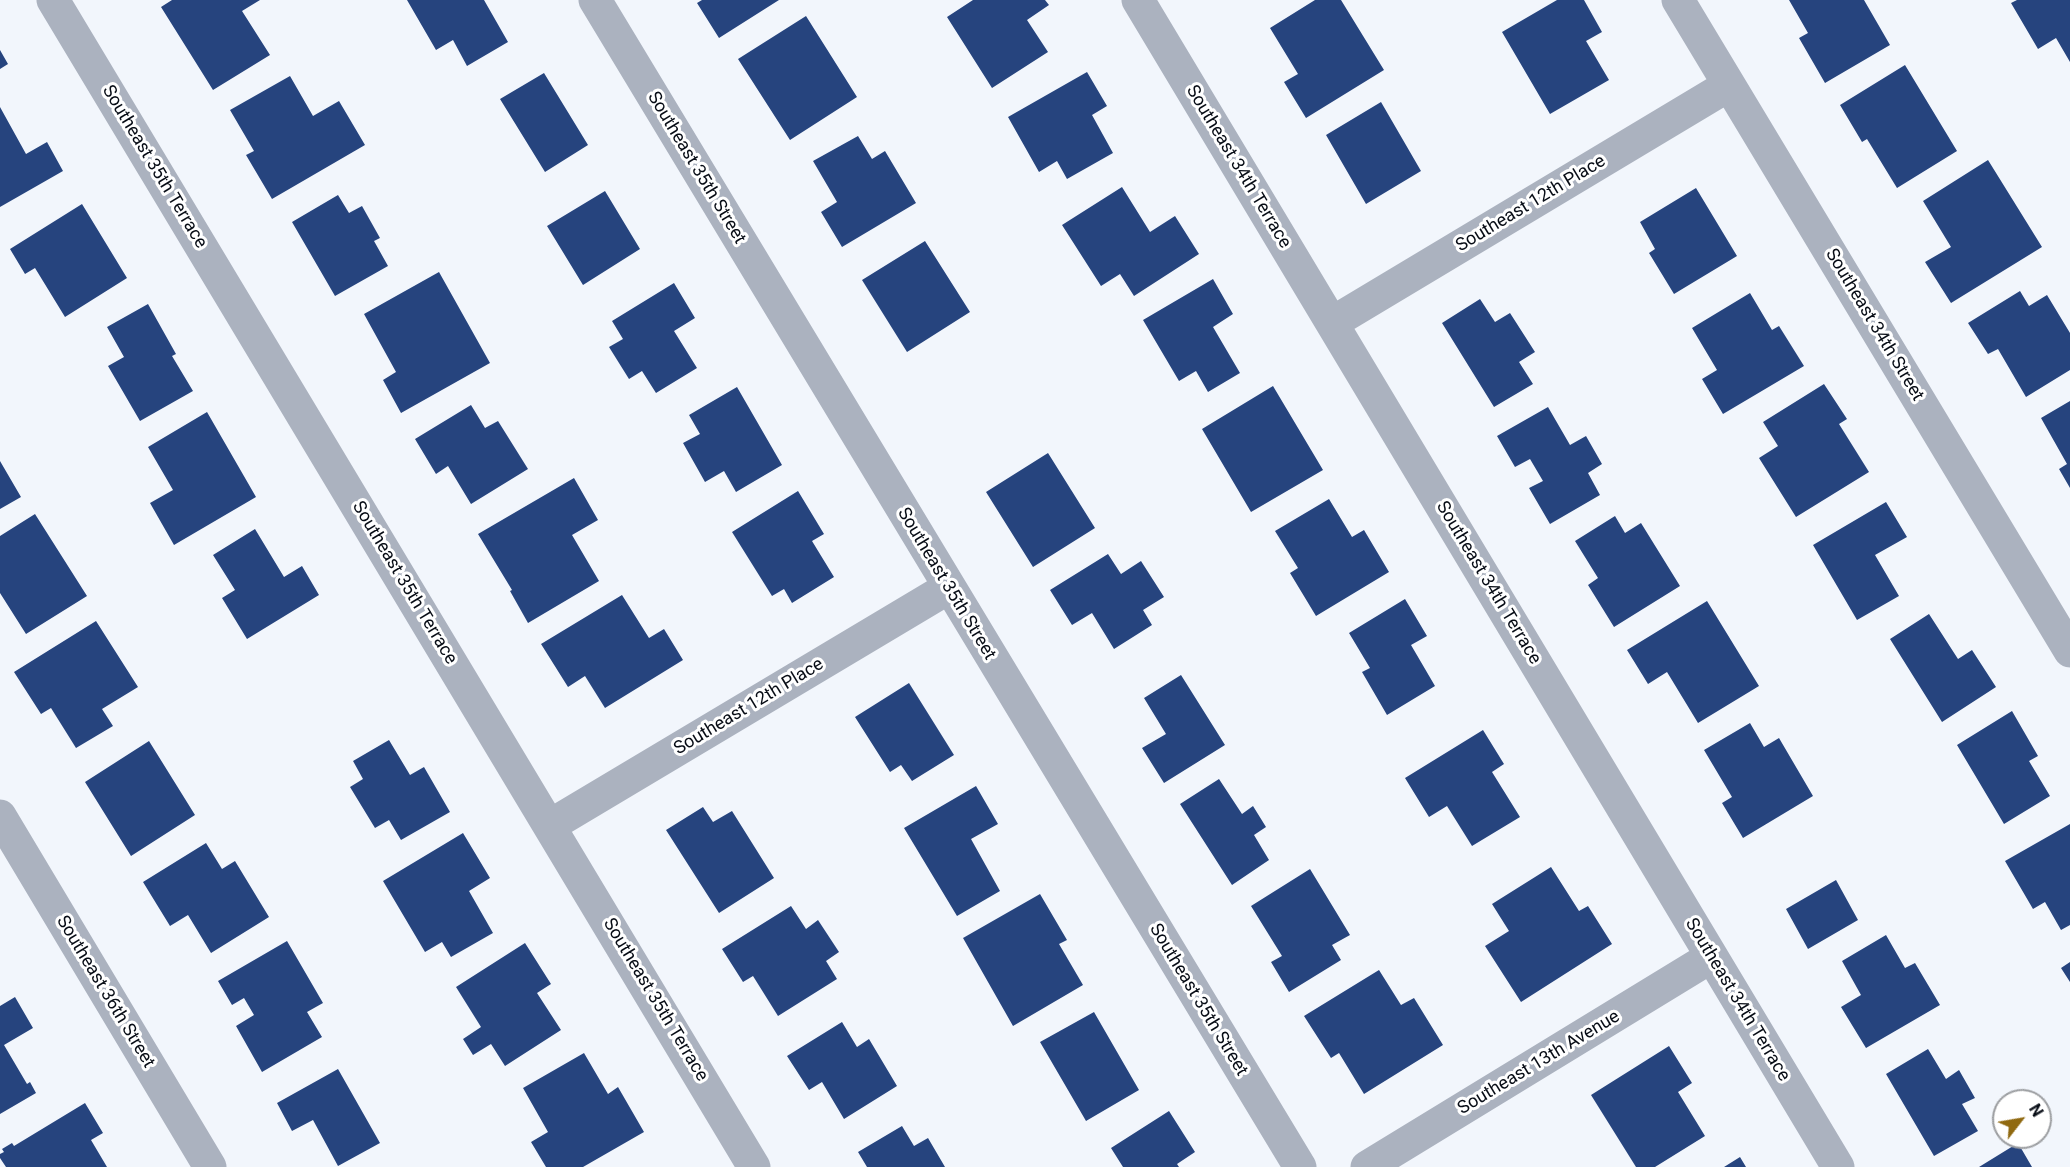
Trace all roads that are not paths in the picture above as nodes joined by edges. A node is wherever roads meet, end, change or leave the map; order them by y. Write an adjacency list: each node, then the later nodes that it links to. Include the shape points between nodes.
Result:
1 (53, 0): 10 (street, Southeast 35th Terrace)
2 (595, 0): 7 (street, Southeast 35th Street)
3 (1138, 0): 6 (street, Southeast 34th Terrace)
4 (1678, 0): 5 (street, Southeast 34th Street)
5 (1729, 85): 6 (street, Southeast 12th Place); 8 (street, Southeast 34th Street)
6 (1332, 323): 11 (street, Southeast 34th Terrace)
7 (948, 588): 10 (street, Southeast 12th Place); 14 (street, Southeast 35th Street)
8 (2070, 651)
9 (0, 816): 12 (street, Southeast 36th Street)
10 (551, 825): 13 (street, Southeast 35th Terrace)
11 (1712, 957): 15 (street, Southeast 13th Avenue); 16 (street, Southeast 34th Terrace)
12 (210, 1167)
13 (754, 1167)
14 (1300, 1167)
15 (1366, 1167)
16 (1838, 1167)

